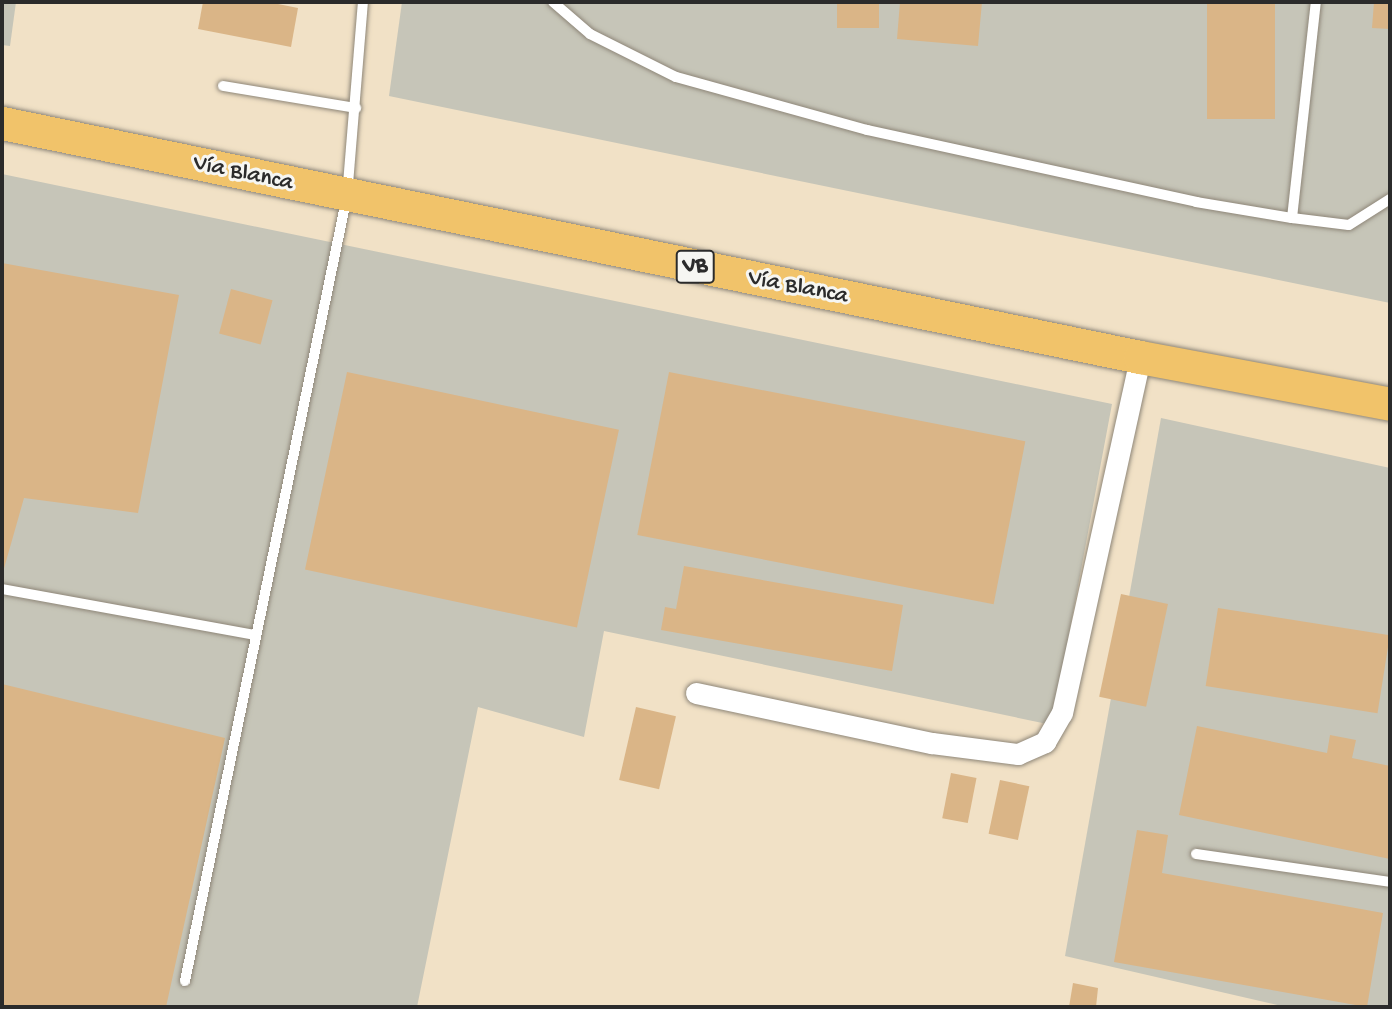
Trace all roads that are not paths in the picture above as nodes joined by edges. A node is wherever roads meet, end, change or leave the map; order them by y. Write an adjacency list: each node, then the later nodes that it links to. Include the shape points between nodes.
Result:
1 (363, 2): 5 (lane)
2 (553, 2): 9 (lane, via 590,34 676,77 867,130 1196,202)
3 (1316, 2): 9 (lane)
4 (223, 86): 5 (lane)
5 (356, 108): 7 (lane)
6 (2, 123): 7 (main road, Vía Blanca / VB)
7 (347, 196): 10 (main road, Vía Blanca / VB); 13 (lane)
8 (1390, 199): 9 (lane, via 1349,225)
9 (1292, 218)
10 (1140, 357): 11 (main road, Vía Blanca / VB); 14 (street, via 1062,713 1045,742 1018,754 932,743)
11 (1390, 404)
12 (2, 589): 13 (lane)
13 (255, 635): 17 (lane)
14 (696, 693)
15 (1196, 854): 16 (lane)
16 (1390, 882)
17 (186, 981)

